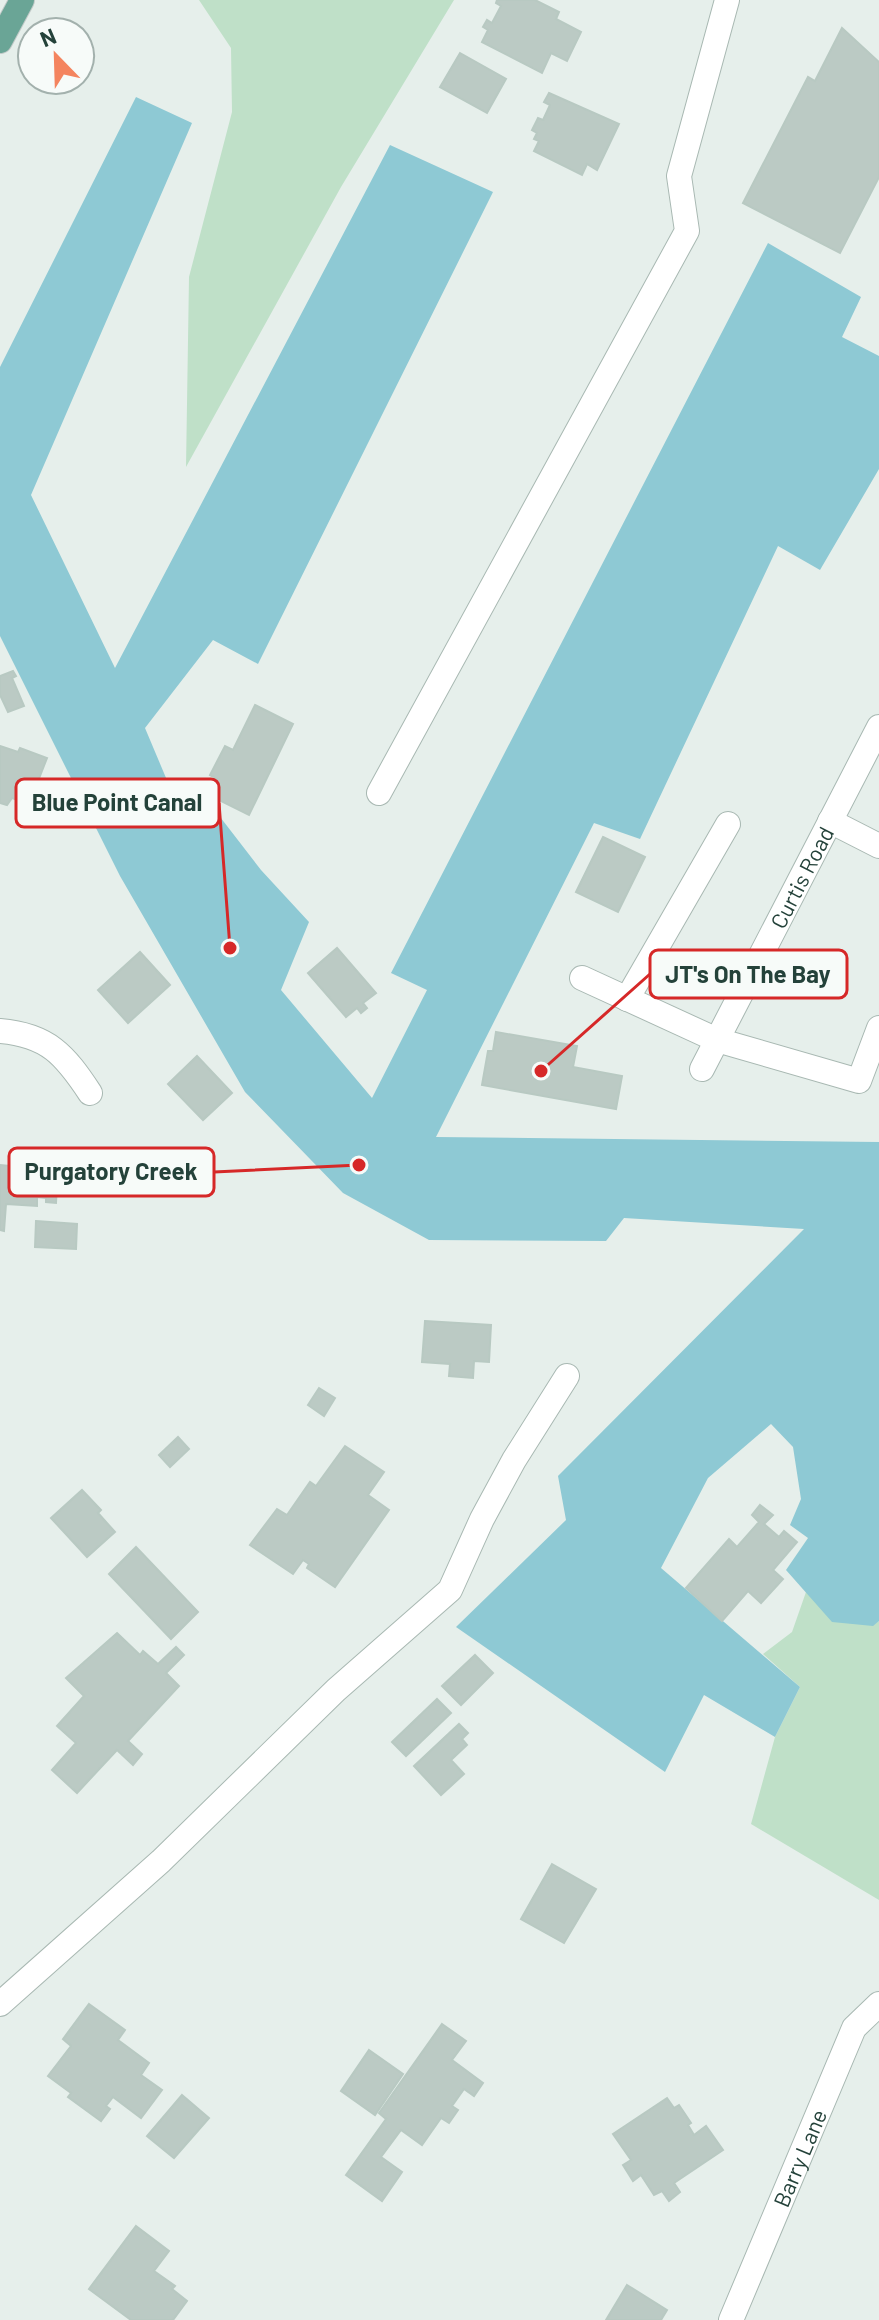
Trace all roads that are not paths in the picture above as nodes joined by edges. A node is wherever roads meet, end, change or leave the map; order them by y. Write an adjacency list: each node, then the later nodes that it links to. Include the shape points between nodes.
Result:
1 (22, 0): 3 (main road)
2 (727, 0): 5 (street, via 679,176 687,231)
3 (0, 41)
4 (879, 727): 6 (street, Curtis Road)
5 (379, 793)
6 (830, 821): 8 (street); 13 (street, Curtis Road)
7 (728, 824): 10 (street)
8 (879, 846)
9 (582, 978): 10 (street)
10 (627, 999): 13 (street)
11 (879, 1028): 13 (street, via 859,1081)
12 (0, 1031): 15 (street, via 45,1043 68,1060)
13 (717, 1040): 14 (street, Curtis Road)
14 (702, 1069)
15 (90, 1093)
16 (567, 1376): 17 (street, via 514,1460 450,1590)
17 (0, 2004)
18 (879, 2004): 19 (street, Barry Lane, via 854,2028)
19 (731, 2320)

